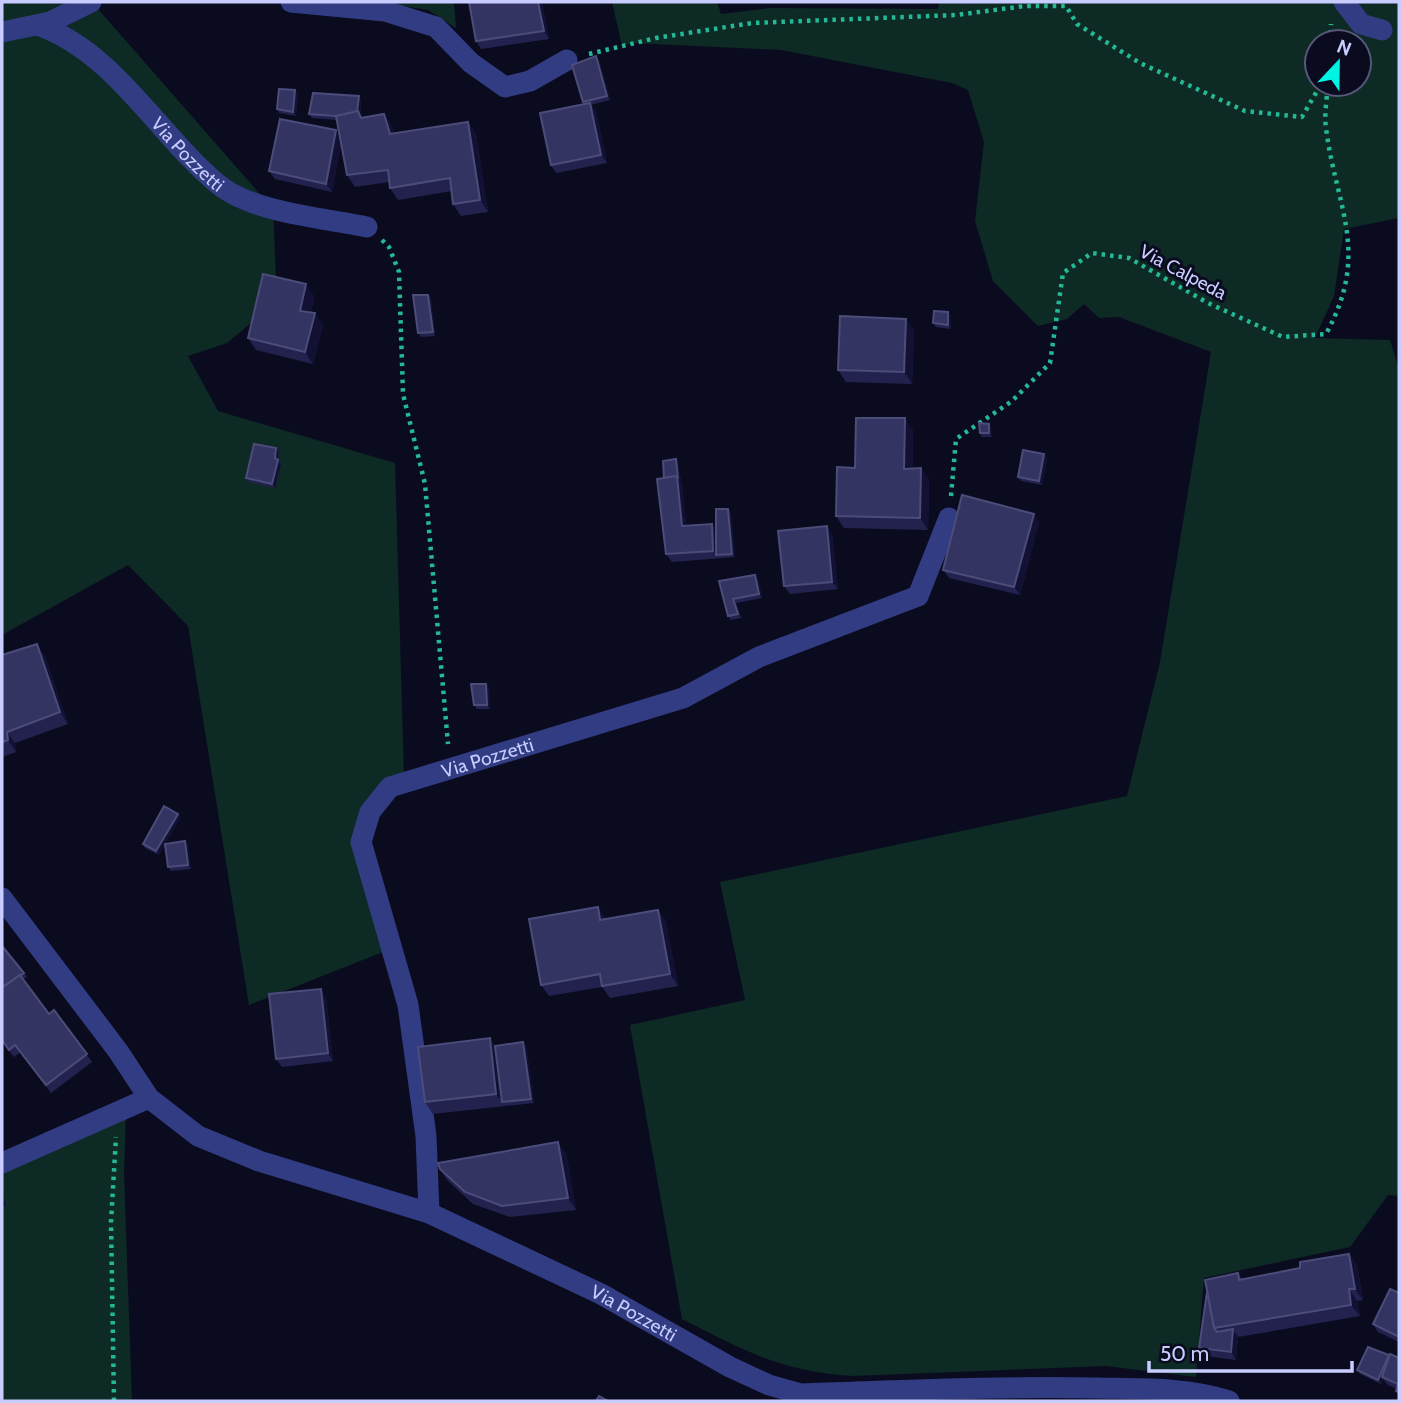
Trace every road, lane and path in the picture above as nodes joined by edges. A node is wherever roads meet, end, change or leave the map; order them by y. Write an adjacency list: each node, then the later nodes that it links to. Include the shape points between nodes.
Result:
1 (91, 2): 4 (street)
2 (291, 2): 7 (street, via 385,11 436,27 471,63 505,88 530,81)
3 (1344, 2): 5 (street, via 1361,24)
4 (38, 25): 6 (street); 10 (street, Via Pozzetti, via 61,33 95,56 220,186 258,205)
5 (1382, 30)
6 (2, 32)
7 (567, 60): 8 (path, via 656,38 752,23 1066,6 1077,24 1140,63 1245,111 1302,117)
8 (1313, 98)
9 (1327, 98): 11 (path, Via Calpeda, via 1326,126 1351,253 1338,313 1326,334 1283,337 1208,303 1129,258 1092,253 1063,273 1051,362 1012,401 956,439)
10 (367, 226): 12 (path, via 389,247 400,272 403,394 425,484)
11 (949, 518): 12 (street, Via Pozzetti, via 918,596 759,657 683,698)
12 (450, 770): 17 (street, Via Pozzetti, via 390,787 370,812 360,842 408,1005 426,1136)
13 (2, 898): 14 (street, Via Pozzetti)
14 (149, 1098): 15 (street); 17 (street, Via Pozzetti, via 198,1136 260,1161)
15 (117, 1112): 16 (street); 19 (path, via 111,1222)
16 (2, 1163)
17 (429, 1213): 18 (street, Via Pozzetti, via 601,1294 730,1367)
18 (800, 1398): 20 (street, Via Pozzetti, via 1023,1387 1146,1389)
19 (114, 1401)
20 (1228, 1401)

